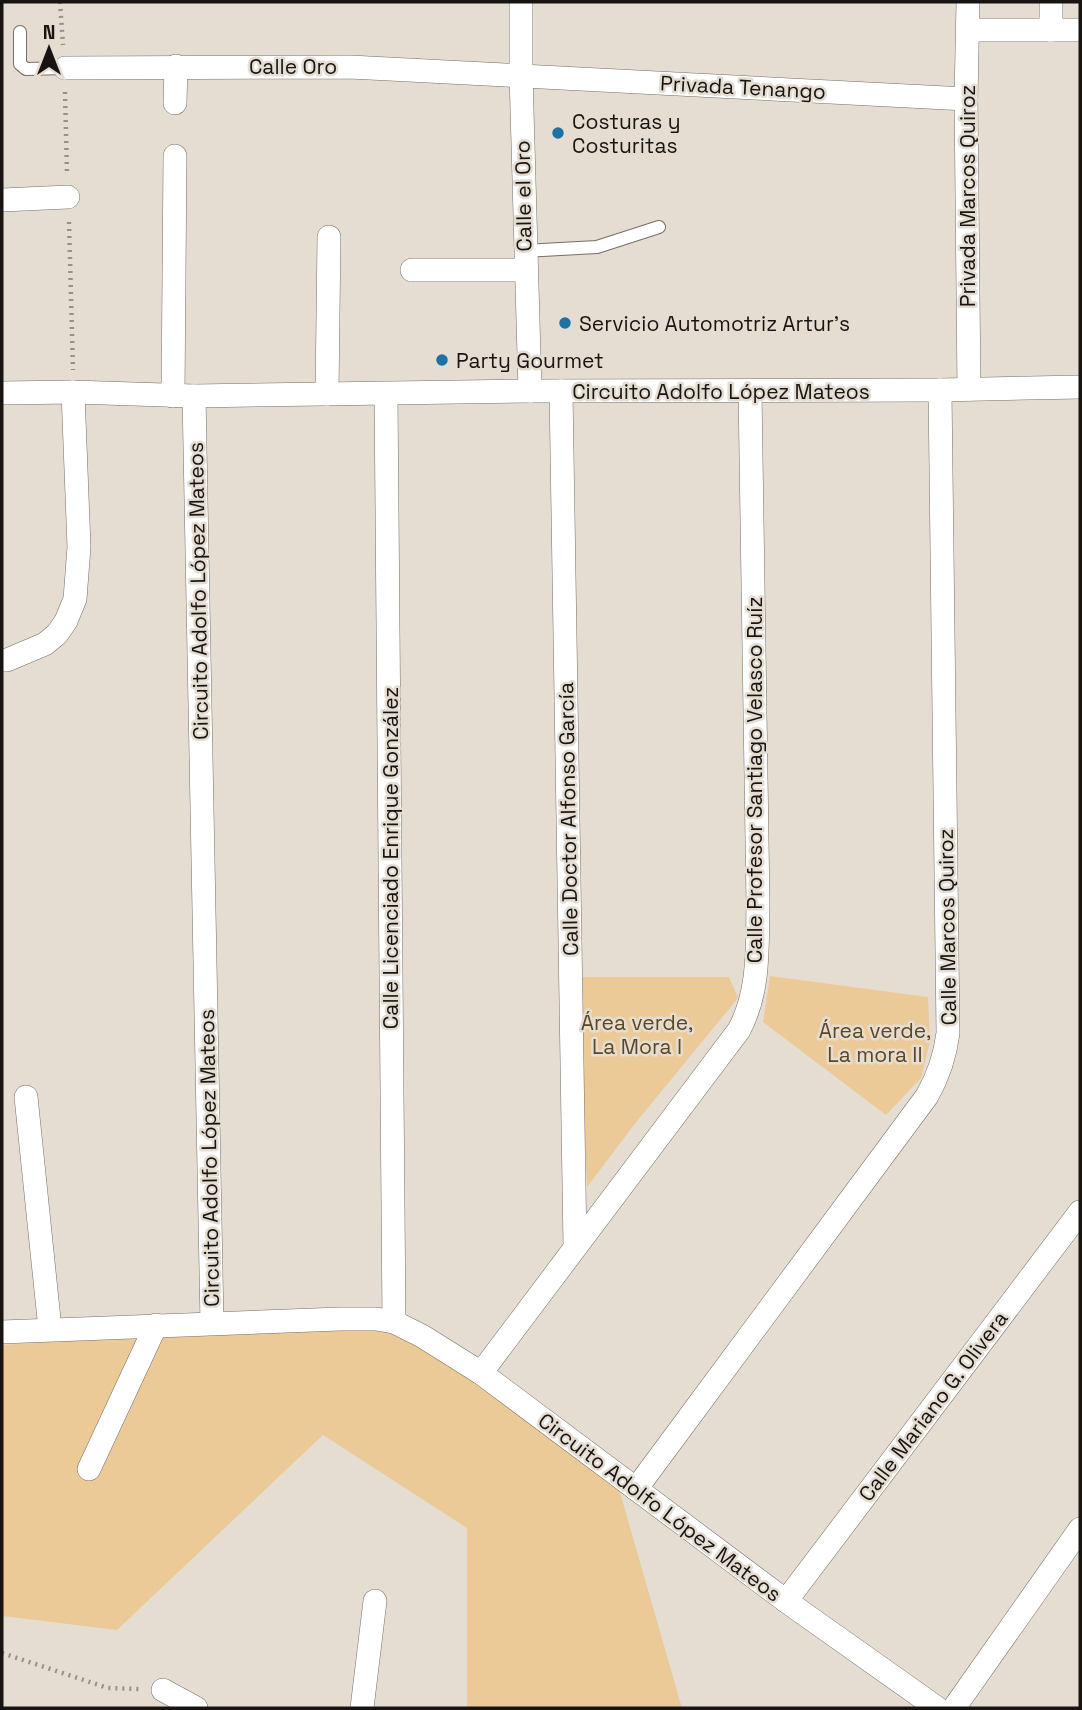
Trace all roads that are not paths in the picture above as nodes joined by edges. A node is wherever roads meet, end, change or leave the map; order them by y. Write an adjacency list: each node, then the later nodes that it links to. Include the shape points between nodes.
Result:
1 (521, 2): 10 (street, Calle el Oro)
2 (968, 2): 4 (street, Privada Marcos Quiroz)
3 (1051, 2): 5 (street)
4 (968, 30): 5 (street); 11 (street, Privada Marcos Quiroz)
5 (1051, 30): 6 (street)
6 (1080, 30)
7 (20, 32): 9 (lane, via 22,68)
8 (176, 66): 9 (street, Calle Oro); 10 (street, Calle Oro); 12 (street)
9 (65, 68)
10 (521, 74): 11 (street, Privada Tenango); 18 (street, Calle el Oro)
11 (966, 99): 21 (street, Privada Marcos Quiroz)
12 (175, 103)
13 (175, 156): 30 (street)
14 (68, 197): 15 (street)
15 (2, 200)
16 (659, 227): 18 (lane, via 597,247)
17 (329, 237): 28 (street)
18 (525, 260): 19 (street); 23 (street, Calle el Oro)
19 (412, 270)
20 (1080, 387): 21 (street, Circuito Adolfo López Mateos)
21 (969, 389): 22 (street, Circuito Adolfo López Mateos)
22 (940, 390): 25 (street, Circuito Adolfo López Mateos); 42 (street, Calle Marcos Quiroz, via 945,1057 927,1096)
23 (530, 391): 24 (street, Circuito Adolfo López Mateos); 29 (street, Circuito Adolfo López Mateos)
24 (561, 391): 25 (street, Circuito Adolfo López Mateos); 34 (street, Calle Doctor Alfonso García)
25 (750, 391): 34 (street, Calle Profesor Santiago Velasco Ruíz, via 758,904 754,989 739,1030)
26 (73, 392): 27 (street, Circuito Adolfo López Mateos); 30 (street, Circuito Adolfo López Mateos); 31 (street, via 79,547 75,599 57,634)
27 (2, 393)
28 (327, 394): 29 (street, Circuito Adolfo López Mateos); 30 (street, Circuito Adolfo López Mateos)
29 (386, 394): 35 (street, Calle Licenciado Enrique González)
30 (183, 396): 36 (street, Circuito Adolfo López Mateos)
31 (7, 660)
32 (26, 1097): 38 (street)
33 (1080, 1212): 45 (street, Calle Mariano G. Olivera)
34 (575, 1246): 40 (street, Calle Profesor Santiago Velasco Ruíz)
35 (394, 1322): 36 (street, Circuito Adolfo López Mateos); 40 (street, Circuito Adolfo López Mateos)
36 (212, 1323): 37 (street)
37 (156, 1325): 38 (street); 41 (street)
38 (50, 1329): 39 (street)
39 (2, 1332)
40 (481, 1373): 42 (street, Circuito Adolfo López Mateos)
41 (89, 1469)
42 (636, 1489): 45 (street, Circuito Adolfo López Mateos)
43 (1080, 1529): 50 (street)
44 (375, 1601): 48 (street)
45 (786, 1601): 49 (street, Circuito Adolfo López Mateos)
46 (163, 1690): 47 (street)
47 (196, 1708)
48 (362, 1708)
49 (937, 1708)
50 (954, 1708)

